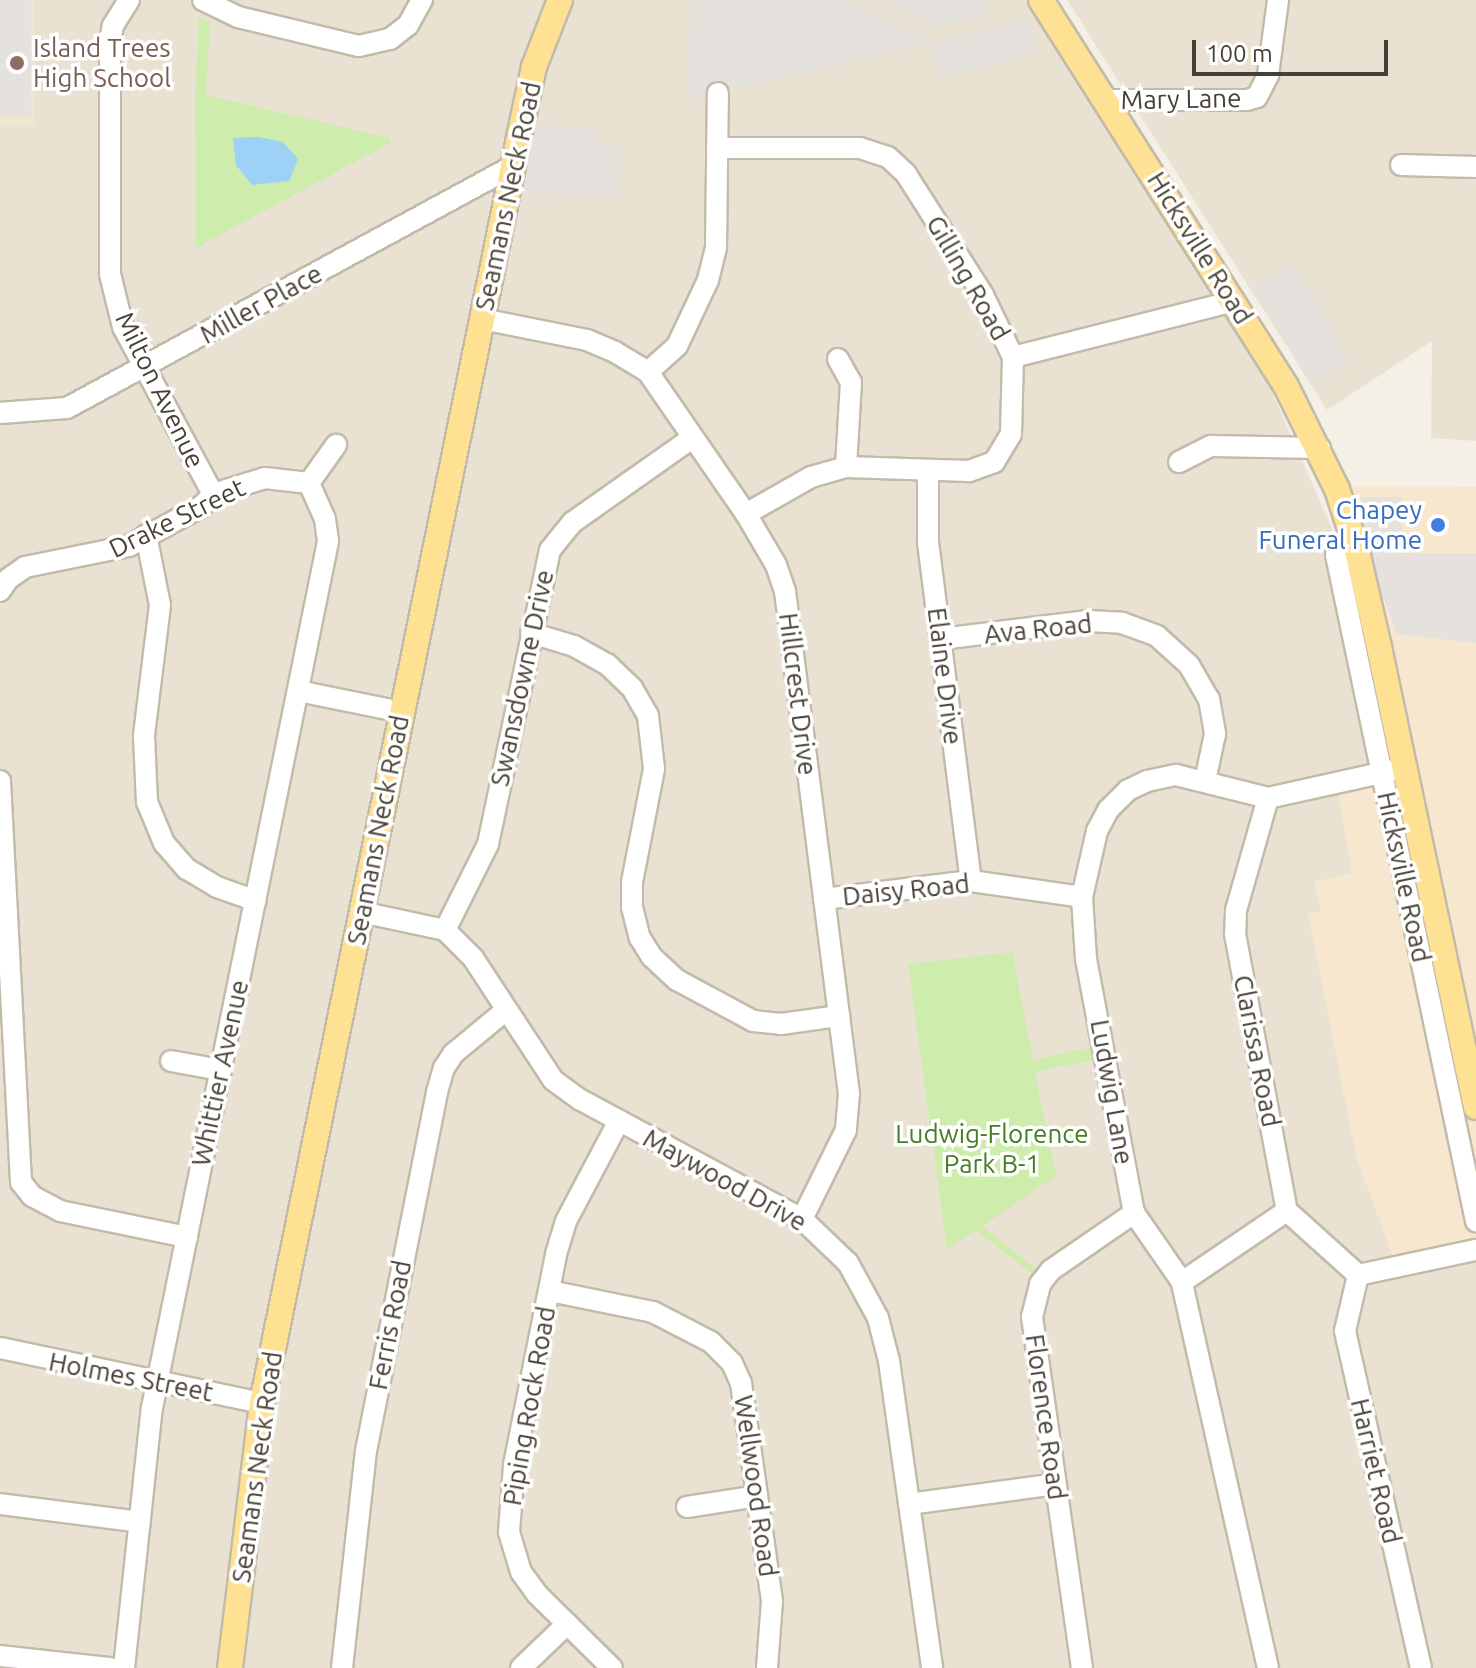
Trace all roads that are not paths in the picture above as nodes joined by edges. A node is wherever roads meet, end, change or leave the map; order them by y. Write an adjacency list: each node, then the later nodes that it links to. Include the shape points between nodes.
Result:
1 (129, 0): 17 (street, Milton Avenue, via 110,41 110,274 123,327)
2 (422, 0): 6 (street, via 408,25 390,39 359,46 238,17)
3 (560, 0): 11 (main road, Seamans Neck Road, via 534,67)
4 (1041, 0): 8 (main road, Hicksville Road)
5 (1278, 0): 8 (street, Mary Lane, via 1268,75 1257,97)
6 (212, 2)
7 (718, 93): 9 (street)
8 (1105, 100): 13 (main road, Hicksville Road)
9 (717, 148): 15 (street, Gilling Road, via 860,148 888,157 906,174 983,295); 18 (street, via 716,247 708,280 677,346)
10 (1401, 165): 12 (street)
11 (513, 166): 14 (main road, Seamans Neck Road); 17 (street, Miller Place)
12 (1476, 167)
13 (1234, 301): 15 (street); 22 (main road, Hicksville Road)
14 (482, 319): 18 (street, Hillcrest Drive, via 587,340); 34 (main road, Seamans Neck Road)
15 (1013, 357): 25 (street, Gilling Road, via 1013,421 1005,449 984,468)
16 (838, 359): 24 (street, via 851,382)
17 (144, 368): 19 (street, Miller Place, via 67,408); 27 (street, Milton Avenue)
18 (648, 372): 20 (street, Hillcrest Drive)
19 (0, 413)
20 (692, 438): 28 (street, Hillcrest Drive); 31 (street, Swansdowne Drive, via 560,535 544,566)
21 (336, 445): 26 (street)
22 (1320, 448): 23 (street, via 1211,446); 35 (main road, Hicksville Road, via 1357,551)
23 (1179, 462)
24 (846, 467): 25 (street, Gilling Road); 28 (street, Gilling Road, via 811,477)
25 (928, 471): 32 (street, Elaine Drive, via 928,542)
26 (309, 483): 27 (street, Drake Street, via 265,478); 33 (street, Whittier Avenue, via 328,541)
27 (213, 494): 29 (street, Drake Street, via 202,506)
28 (746, 514): 41 (street, Hillcrest Drive, via 768,548 785,591)
29 (146, 535): 30 (street, Drake Street, via 110,552 25,567); 42 (street, via 160,605 144,736 150,814 164,843 187,869)
30 (2, 588)
31 (531, 633): 44 (street, Swansdowne Drive, via 488,844); 46 (street, via 574,646 607,664 632,688 648,716 654,769 632,907 640,938 652,957 677,980 753,1021 781,1024)
32 (941, 639): 37 (street, Ava Road, via 1088,621 1122,623 1157,636 1189,665 1209,699 1215,734); 39 (street, Elaine Drive)
33 (298, 691): 34 (street); 42 (street, Whittier Avenue)
34 (402, 712): 43 (main road, Seamans Neck Road)
35 (1392, 771): 38 (street, Ludwig Lane); 50 (main road, Hicksville Road); 56 (street, Hicksville Road)
36 (0, 781): 48 (street)
37 (1205, 781): 38 (street, Ludwig Lane); 40 (street, Ludwig Lane, via 1166,775 1128,790 1097,831)
38 (1268, 798): 53 (street, Clarissa Road, via 1236,910 1235,934)
39 (971, 881): 40 (street, Daisy Road); 41 (street, Daisy Road)
40 (1082, 897): 54 (street, Ludwig Lane, via 1086,959)
41 (824, 899): 46 (street, Hillcrest Drive)
42 (256, 901): 49 (street, Whittier Avenue)
43 (361, 912): 44 (street); 64 (main road, Seamans Neck Road)
44 (445, 930): 45 (street, Maywood Drive, via 473,958)
45 (505, 1011): 52 (street, Maywood Drive, via 553,1080); 76 (street, Ferris Road, via 453,1054 437,1092 366,1451)
46 (839, 1016): 55 (street, Hillcrest Drive, via 849,1116 837,1154)
47 (171, 1061): 49 (street)
48 (7, 1068): 57 (street, via 19,1173 32,1196 60,1211)
49 (221, 1070): 57 (street, Whittier Avenue)
50 (1472, 1071): 51 (main road, Hicksville Road)
51 (1476, 1107)
52 (619, 1121): 55 (street, Maywood Drive); 61 (street, Piping Rock Road, via 566,1221)
53 (1287, 1211): 59 (street); 60 (street)
54 (1134, 1213): 60 (street, Ludwig Lane); 65 (street, Florence Road, via 1051,1270 1034,1298 1032,1317)
55 (802, 1219): 68 (street, Maywood Drive, via 848,1263 878,1318)
56 (1476, 1221)
57 (187, 1237): 63 (street, Whittier Avenue)
58 (1476, 1250): 59 (street)
59 (1358, 1275): 83 (street, Harriet Road, via 1345,1331)
60 (1182, 1282): 82 (street, Ludwig Lane)
61 (550, 1291): 66 (street, Wellwood Road, via 653,1312 719,1349 741,1383); 71 (street, Piping Rock Road, via 514,1465 509,1532 521,1572)
62 (0, 1348): 63 (street, Holmes Street)
63 (158, 1383): 64 (street, Holmes Street); 70 (street, Whittier Avenue)
64 (262, 1403): 75 (main road, Seamans Neck Road)
65 (1056, 1484): 68 (street); 81 (street, Florence Road)
66 (757, 1496): 69 (street); 79 (street, Wellwood Road, via 772,1601)
67 (0, 1504): 70 (street)
68 (909, 1504): 80 (street, Maywood Drive)
69 (687, 1507)
70 (140, 1522): 74 (street, Whittier Avenue)
71 (567, 1624): 77 (street); 78 (street, Piping Rock Road)
72 (0, 1656): 73 (street)
73 (110, 1668)
74 (124, 1668)
75 (230, 1668)
76 (342, 1668)
77 (521, 1668)
78 (612, 1668)
79 (767, 1668)
80 (932, 1668)
81 (1082, 1668)
82 (1268, 1668)
83 (1421, 1668)

